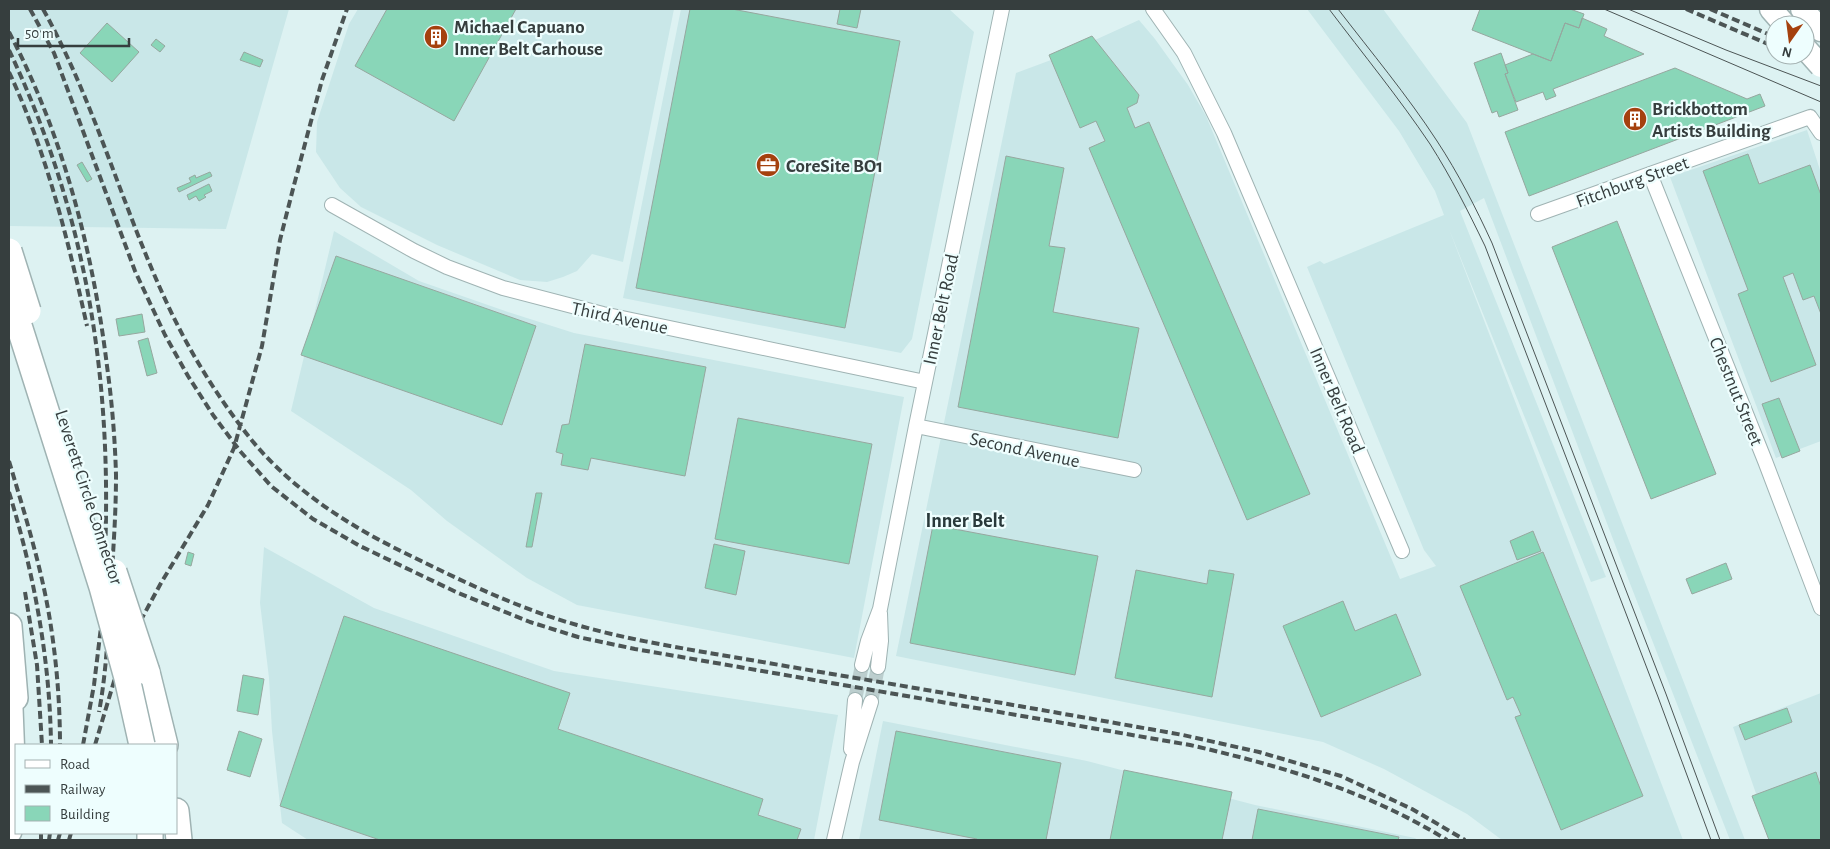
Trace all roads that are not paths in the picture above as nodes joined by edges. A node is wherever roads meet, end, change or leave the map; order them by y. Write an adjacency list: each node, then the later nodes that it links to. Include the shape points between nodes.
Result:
1 (1002, 9): 11 (street, Inner Belt Road)
2 (1153, 9): 14 (street, Inner Belt Road, via 1184,53 1224,133)
3 (1802, 9): 4 (highway)
4 (1821, 30)
5 (1821, 133): 6 (street, Fitchburg Street, via 1810,117)
6 (1650, 174): 8 (street, Fitchburg Street); 15 (street, Chestnut Street)
7 (332, 206): 11 (street, Third Avenue, via 414,251 504,288 603,314)
8 (1538, 214)
9 (9, 251): 25 (highway, Leverett Circle Connector, bridge, via 147,672)
10 (9, 294): 24 (highway, Leverett Circle Connector, bridge, via 102,587)
11 (925, 382): 12 (street, Inner Belt Road)
12 (916, 426): 13 (street, Second Avenue); 16 (street, Inner Belt Road)
13 (1134, 470)
14 (1402, 551)
15 (1821, 608)
16 (880, 609): 18 (street, Inner Belt Road); 19 (street, Inner Belt Road)
17 (9, 626): 23 (highway)
18 (862, 665)
19 (878, 668)
20 (9, 682): 28 (highway, via 12,760)
21 (855, 700): 26 (street)
22 (871, 702): 26 (street)
23 (16, 744)
24 (142, 744)
25 (165, 744)
26 (852, 762): 30 (street)
27 (15, 795): 29 (highway)
28 (9, 831)
29 (13, 840)
30 (834, 840)

